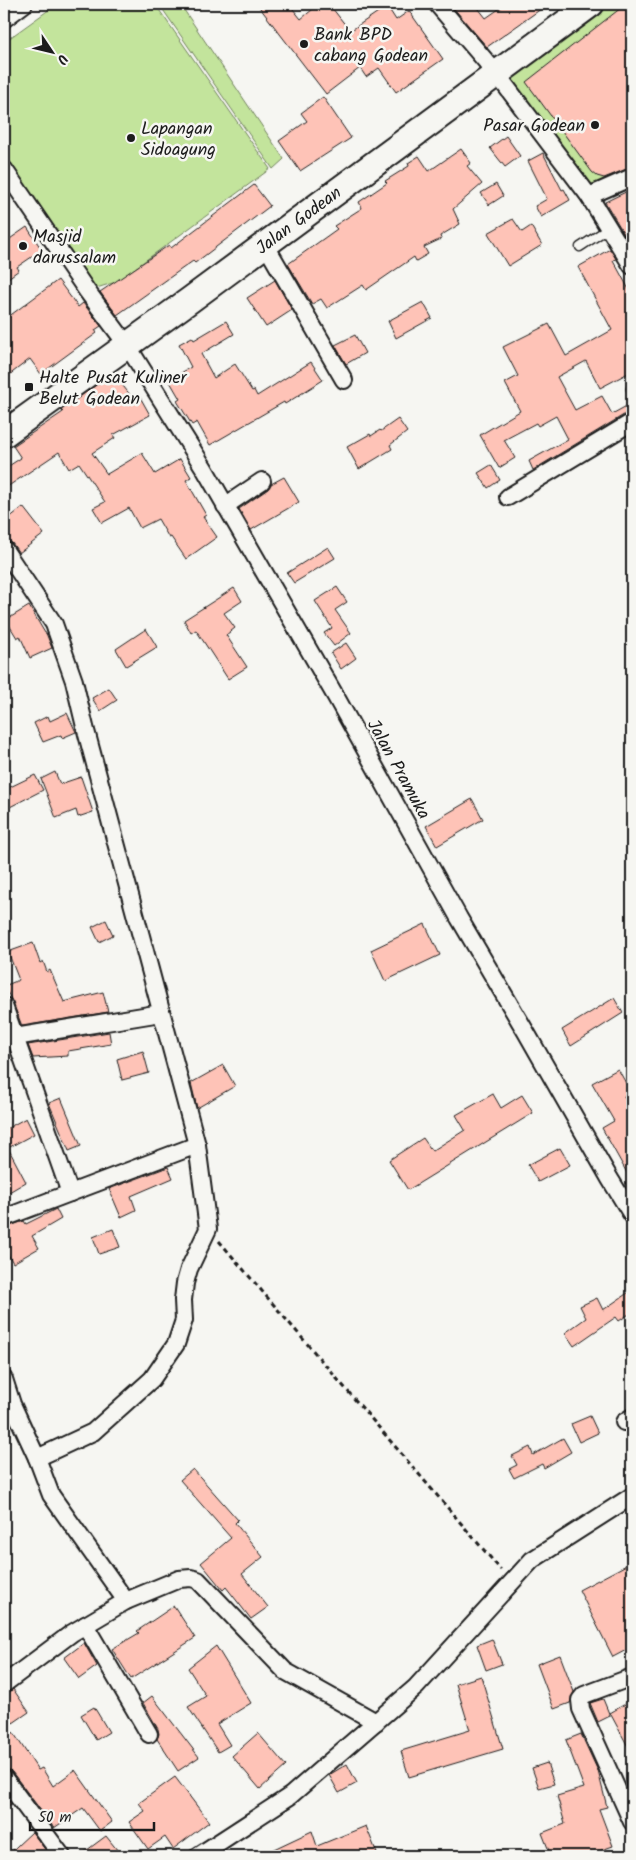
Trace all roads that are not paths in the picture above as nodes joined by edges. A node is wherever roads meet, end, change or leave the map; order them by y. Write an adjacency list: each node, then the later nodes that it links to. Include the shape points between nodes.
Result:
1 (24, 4): 4 (street)
2 (437, 4): 5 (street)
3 (591, 4): 5 (main road, Jalan Godean)
4 (4, 18)
5 (496, 73): 8 (street); 10 (main road, Jalan Godean)
6 (4, 169): 13 (street, Jalan Pramuka)
7 (632, 177): 8 (street)
8 (589, 196): 9 (street)
9 (609, 228): 11 (lane); 12 (street)
10 (265, 244): 13 (main road, Jalan Godean); 14 (street)
11 (580, 247)
12 (632, 266)
13 (127, 345): 16 (main road, Jalan Godean); 19 (street, Jalan Pramuka)
14 (344, 380)
15 (632, 422): 18 (street)
16 (7, 426)
17 (262, 481): 19 (street)
18 (508, 497)
19 (225, 506): 26 (street, Jalan Pramuka)
20 (4, 549): 22 (street, via 54,624 71,672)
21 (4, 1006): 23 (street)
22 (161, 1013): 23 (street); 24 (street)
23 (12, 1045): 25 (street)
24 (197, 1144): 25 (street); 30 (street, via 208,1228 185,1283 184,1320 176,1344 152,1379 93,1432)
25 (70, 1193): 27 (street)
26 (632, 1215)
27 (4, 1218)
28 (4, 1380): 29 (street)
29 (8, 1407): 30 (street)
30 (37, 1458): 32 (street, via 51,1495)
31 (632, 1496): 36 (street, via 532,1560 416,1687)
32 (126, 1601): 33 (street); 36 (street, via 179,1579 198,1580 285,1671)
33 (85, 1625): 35 (street); 37 (street)
34 (632, 1677): 39 (street, via 584,1695 580,1700 581,1709)
35 (4, 1684)
36 (376, 1722): 41 (street, via 290,1796)
37 (150, 1734)
38 (4, 1778): 40 (street)
39 (632, 1822)
40 (62, 1856)
41 (198, 1856)

